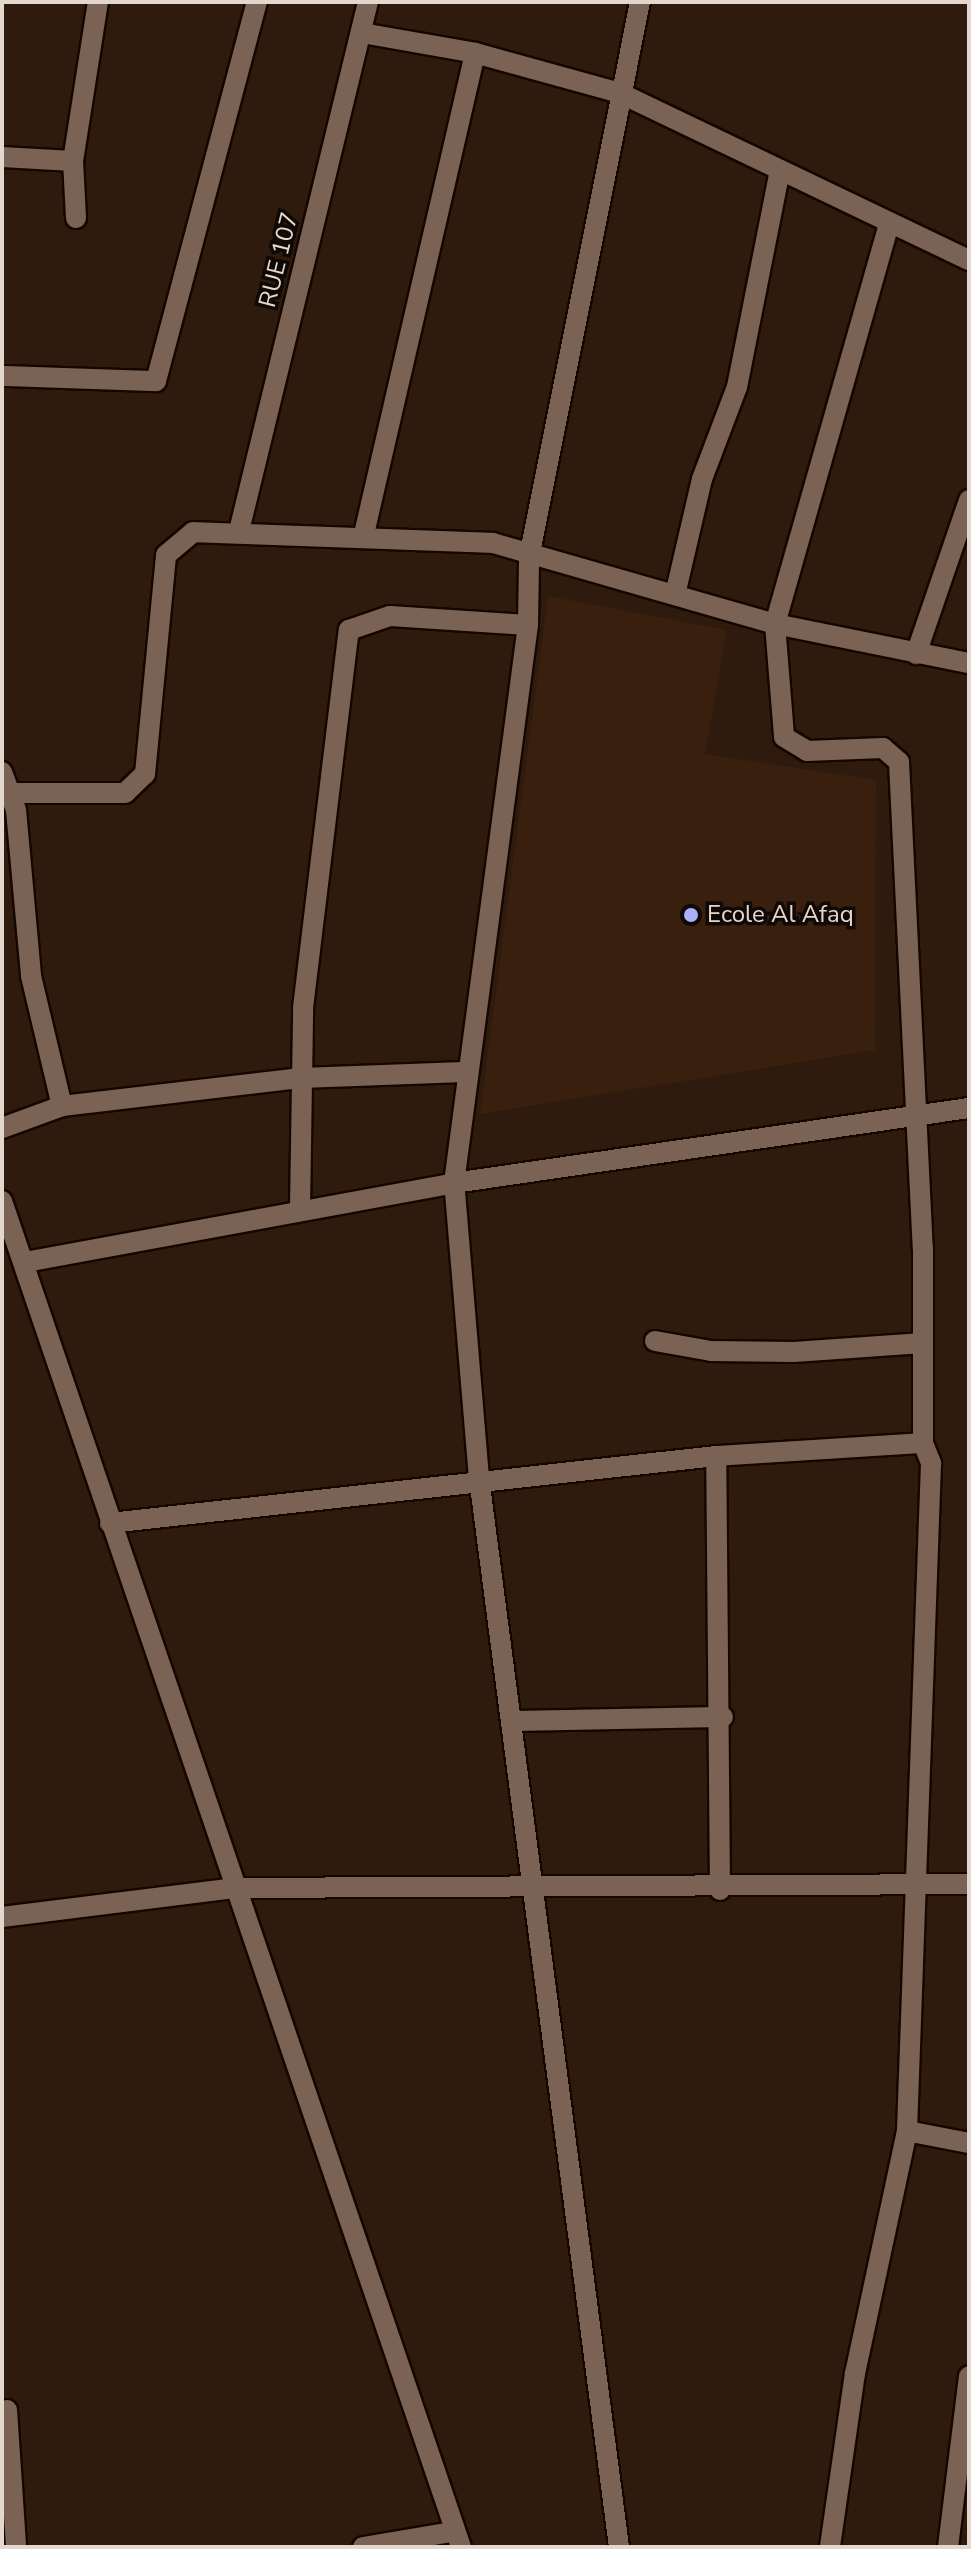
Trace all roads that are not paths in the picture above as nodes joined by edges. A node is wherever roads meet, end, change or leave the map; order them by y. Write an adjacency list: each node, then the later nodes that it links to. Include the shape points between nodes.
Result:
1 (98, 2): 9 (street)
2 (257, 2): 14 (street, via 156,381)
3 (368, 2): 5 (street, RUE 107)
4 (640, 2): 7 (street)
5 (362, 33): 6 (street); 16 (street, RUE 107)
6 (475, 53): 7 (street); 17 (street)
7 (620, 93): 10 (street); 18 (street)
8 (2, 157): 9 (street)
9 (73, 161): 11 (street)
10 (780, 170): 12 (street); 19 (street, via 737,387 702,479)
11 (76, 218)
12 (889, 224): 13 (street); 20 (street)
13 (969, 260)
14 (2, 376)
15 (969, 500): 22 (street)
16 (239, 531): 17 (street); 25 (street, via 193,532 166,555 145,774 125,793)
17 (364, 534): 18 (street, via 493,543)
18 (529, 558): 19 (street); 21 (street)
19 (675, 595): 20 (street)
20 (775, 624): 22 (street); 30 (street, via 784,737 807,751 883,748 899,762)
21 (528, 625): 26 (street); 27 (street, via 390,616 349,630 303,1008)
22 (916, 654): 23 (street)
23 (969, 663)
24 (2, 772): 25 (street)
25 (12, 793): 28 (street, via 31,976)
26 (464, 1072): 27 (street); 32 (street)
27 (301, 1078): 28 (street); 34 (street)
28 (62, 1106): 31 (street)
29 (969, 1108): 30 (street)
30 (915, 1113): 32 (street); 37 (street)
31 (2, 1128)
32 (454, 1183): 34 (street); 40 (street)
33 (2, 1201): 35 (street)
34 (300, 1209): 35 (street)
35 (25, 1262): 41 (street)
36 (655, 1341): 37 (street, via 711,1351 794,1352)
37 (923, 1343): 38 (street)
38 (923, 1443): 39 (street); 46 (street, via 931,1463)
39 (716, 1456): 40 (street); 42 (street)
40 (479, 1478): 41 (street); 43 (street)
41 (110, 1523): 47 (street)
42 (723, 1717): 43 (street); 48 (street)
43 (512, 1721): 44 (street)
44 (533, 1883): 47 (street); 48 (street); 57 (street)
45 (969, 1884): 46 (street)
46 (914, 1886): 48 (street); 50 (street)
47 (234, 1888): 49 (street); 54 (street)
48 (720, 1890)
49 (2, 1917)
50 (907, 2131): 51 (street); 58 (street, via 855,2373)
51 (969, 2143)
52 (969, 2376): 59 (street)
53 (7, 2410): 55 (street)
54 (457, 2539): 56 (street)
55 (16, 2547)
56 (363, 2547)
57 (619, 2547)
58 (830, 2547)
59 (948, 2547)

